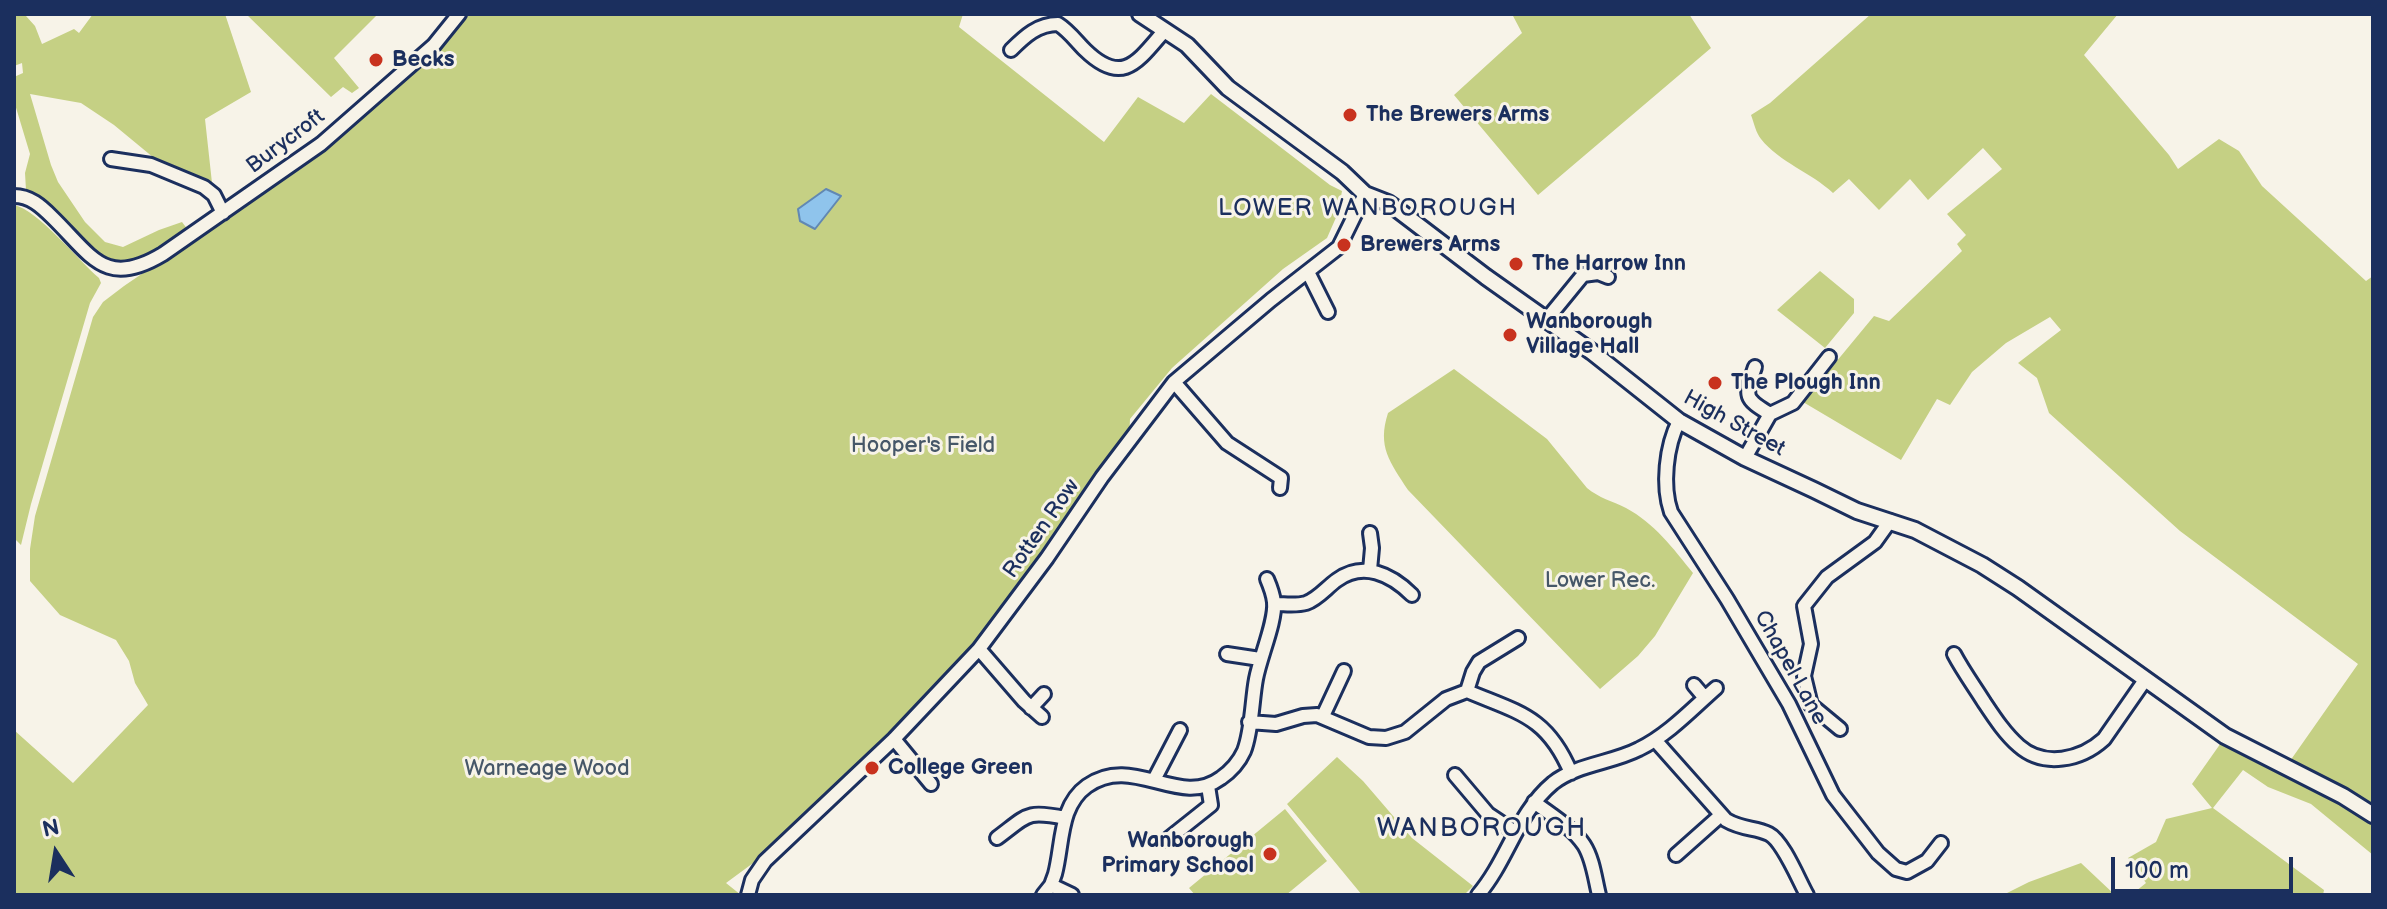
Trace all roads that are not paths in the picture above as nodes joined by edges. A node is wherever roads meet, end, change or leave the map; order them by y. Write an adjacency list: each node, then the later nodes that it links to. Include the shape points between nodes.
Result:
1 (459, 14): 8 (street, Burycroft, via 434,45 331,136)
2 (1140, 14): 3 (street, High Street)
3 (1165, 30): 4 (street, via 1125,68 1102,64 1058,24 1028,34); 6 (street, High Street, via 1234,93)
4 (1011, 50)
5 (111, 159): 8 (street, via 151,165 204,187)
6 (1365, 194): 9 (street, Rotten Row, via 1339,247); 12 (street, High Street, via 1398,210)
7 (14, 196): 8 (street, Burycroft, via 37,203 97,260 115,269 150,261)
8 (223, 213)
9 (1308, 272): 11 (street); 15 (street, Rotten Row)
10 (1608, 277): 12 (street, via 1583,275)
11 (1328, 312)
12 (1547, 319): 17 (street, High Street)
13 (1829, 357): 16 (street, via 1793,403)
14 (1755, 367): 16 (street, via 1748,398)
15 (1174, 382): 19 (street, via 1227,443 1281,478); 27 (street, Rotten Row)
16 (1770, 414): 18 (street)
17 (1679, 421): 18 (street, High Street); 60 (street, Chapel Lane, via 1667,480 1671,512 1789,704 1833,795 1896,869 1919,867)
18 (1745, 458): 20 (street, High Street)
19 (1280, 488)
20 (1890, 521): 32 (street, High Street, via 1982,565); 42 (street, via 1875,542 1827,577 1804,606 1811,644 1804,676 1811,705)
21 (1370, 533): 22 (street)
22 (1370, 570): 24 (street); 25 (street, via 1347,574 1309,602)
23 (1267, 579): 25 (street)
24 (1412, 595)
25 (1274, 604): 30 (street)
26 (1518, 638): 35 (street, via 1479,662)
27 (979, 649): 38 (street); 44 (street, Rotten Row)
28 (1227, 654): 30 (street)
29 (1954, 654): 32 (street, via 2007,734 2029,754 2046,759 2075,757 2095,747)
30 (1260, 659): 41 (street)
31 (1344, 671): 39 (street)
32 (2145, 680): 55 (street, High Street, via 2225,736)
33 (1694, 685): 37 (street)
34 (1716, 688): 37 (street)
35 (1467, 691): 39 (street, via 1446,699 1392,737 1369,737); 46 (street, via 1533,720 1560,748)
36 (1044, 694): 38 (street)
37 (1705, 698): 45 (street)
38 (1031, 708): 40 (street)
39 (1323, 716): 41 (street, via 1276,724)
40 (1042, 717)
41 (1249, 722): 50 (street, via 1239,760)
42 (1840, 729)
43 (1180, 730): 48 (street)
44 (894, 739): 49 (street); 63 (street, Rotten Row, via 765,861)
45 (1655, 740): 46 (street); 54 (street)
46 (1571, 773): 53 (street)
47 (1455, 775): 51 (street)
48 (1154, 780): 50 (street); 56 (street, via 1106,776 1081,791)
49 (931, 784)
50 (1208, 786): 59 (street, via 1211,805)
51 (1464, 786): 52 (street); 57 (street, via 1493,818)
52 (1454, 795)
53 (1534, 802): 57 (street); 66 (street, via 1583,843)
54 (1721, 815): 61 (street); 67 (street, via 1741,828 1768,833 1779,843)
55 (2373, 815)
56 (1065, 818): 58 (street, via 1028,815); 62 (street, via 1058,863)
57 (1515, 832): 65 (street)
58 (997, 838)
59 (1167, 840)
60 (1941, 843)
61 (1676, 855)
62 (1047, 890): 64 (street)
63 (748, 892)
64 (1072, 895)
65 (1478, 895)
66 (1599, 895)
67 (1807, 895)

